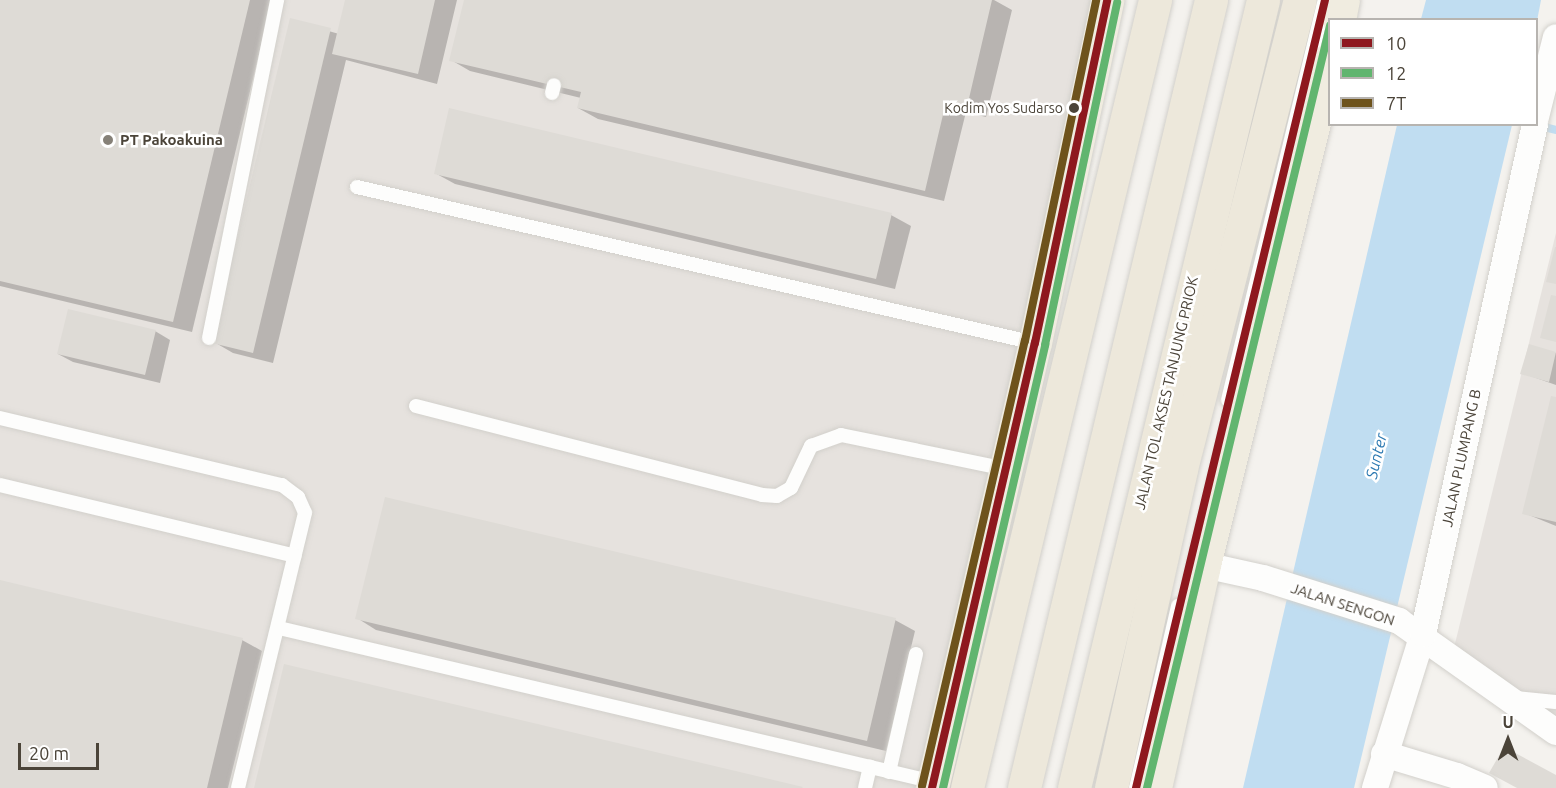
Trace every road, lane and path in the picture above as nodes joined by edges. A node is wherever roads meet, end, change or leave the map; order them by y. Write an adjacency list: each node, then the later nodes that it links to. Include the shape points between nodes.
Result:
1 (278, 0): 15 (lane)
2 (1107, 0): 16 (highway)
3 (1155, 0): 35 (highway)
4 (1211, 0): 36 (highway)
5 (1263, 0): 37 (highway, JALAN TOL AKSES TANJUNG PRIOK)
6 (1300, 0): 38 (highway, via 1181,469)
7 (1325, 0): 39 (lane)
8 (1344, 0): 9 (highway)
9 (1340, 18)
10 (1556, 38): 12 (street)
11 (1328, 62): 22 (highway)
12 (1538, 109)
13 (1535, 126): 24 (street, JALAN PLUMPANG B)
14 (357, 187): 16 (lane)
15 (209, 339)
16 (1035, 343): 19 (highway)
17 (416, 406): 19 (lane, via 762,495 777,496 790,488 811,446 841,435)
18 (0, 418): 21 (lane, via 282,486 298,497 305,513)
19 (1006, 469): 32 (highway)
20 (0, 485): 21 (lane)
21 (295, 556): 23 (lane)
22 (1204, 566): 24 (street, JALAN SENGON, via 1263,578 1399,621); 40 (highway)
23 (279, 628): 30 (lane); 33 (lane)
24 (1423, 634): 26 (street, JALAN SENGON); 29 (street, JALAN PLUMPANG B)
25 (916, 654): 31 (lane)
26 (1512, 698): 27 (lane); 28 (street, JALAN SENGON, via 1538,722)
27 (1556, 702)
28 (1556, 732)
29 (1384, 754): 41 (street, JALAN PLUMPANG B); 42 (street)
30 (870, 767): 31 (lane); 34 (lane)
31 (889, 771): 32 (lane)
32 (933, 785)
33 (238, 788)
34 (865, 788)
35 (967, 788)
36 (1024, 788)
37 (1074, 788)
38 (1111, 788)
39 (1136, 788)
40 (1155, 788)
41 (1376, 788)
42 (1485, 788)

